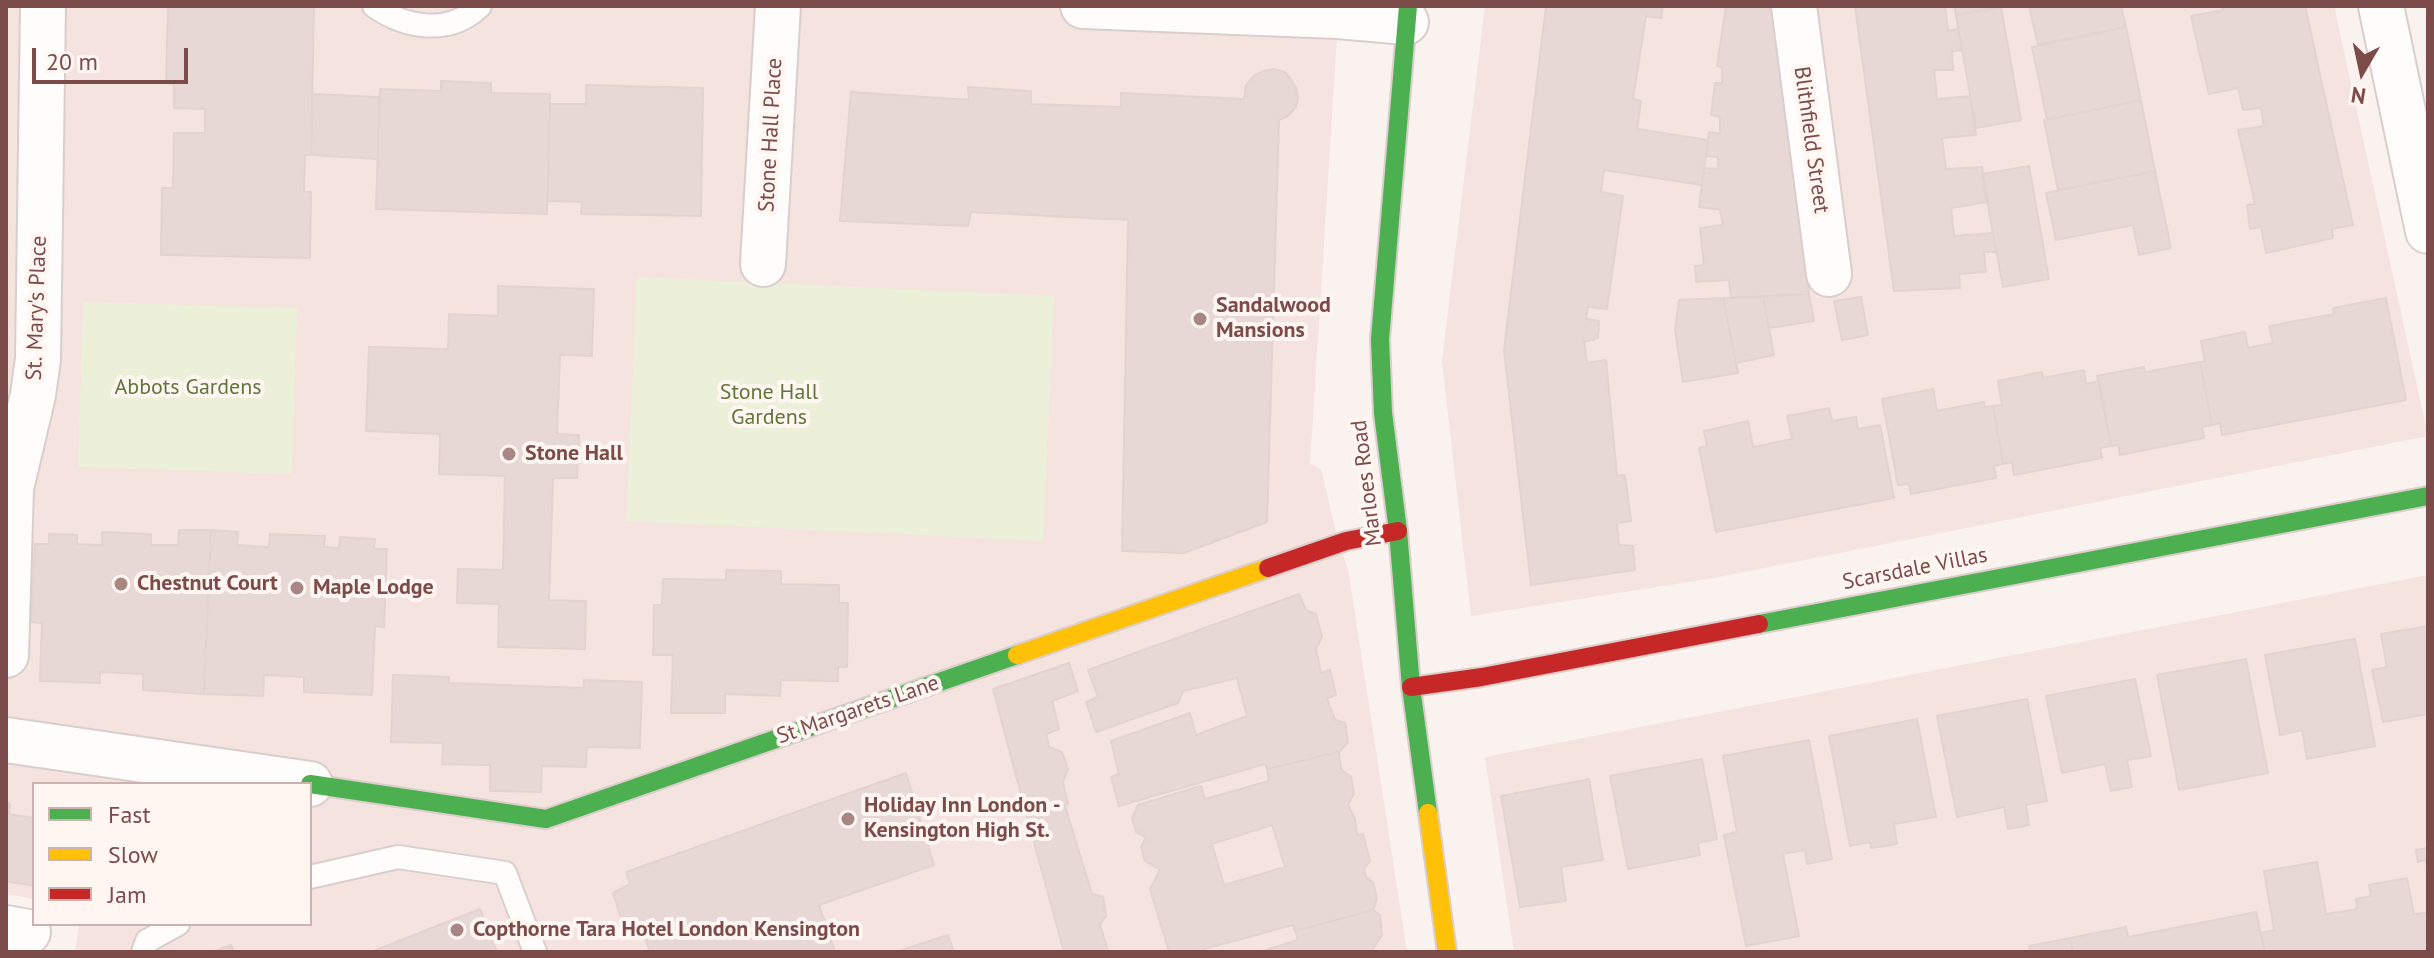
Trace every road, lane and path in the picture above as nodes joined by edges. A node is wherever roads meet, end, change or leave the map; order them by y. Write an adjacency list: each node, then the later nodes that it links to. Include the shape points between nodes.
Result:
1 (43, 6): 14 (street, St. Mary's Place, via 38,359 11,488)
2 (374, 6): 3 (lane, via 398,21 424,26 451,22)
3 (480, 6)
4 (778, 6): 10 (street, Stone Hall Place)
5 (1083, 6): 8 (street)
6 (1794, 6): 11 (street, Blithfield Street)
7 (2381, 6): 9 (street)
8 (1407, 14): 13 (street, Marloes Road, via 1380,339)
9 (2428, 231)
10 (763, 264)
11 (1829, 274)
12 (2428, 496): 15 (street, Scarsdale Villas)
13 (1398, 531): 15 (street, Marloes Road); 18 (street, St Margarets Lane, via 1346,541 546,819)
14 (6, 655)
15 (1411, 687): 23 (street, Marloes Road)
16 (6, 740): 17 (street, St Margarets Lane)
17 (296, 782)
18 (312, 784)
19 (312, 877): 22 (lane, via 398,857 505,873)
20 (174, 926): 21 (lane, via 147,941)
21 (143, 952)
22 (535, 952)
23 (1447, 952)

